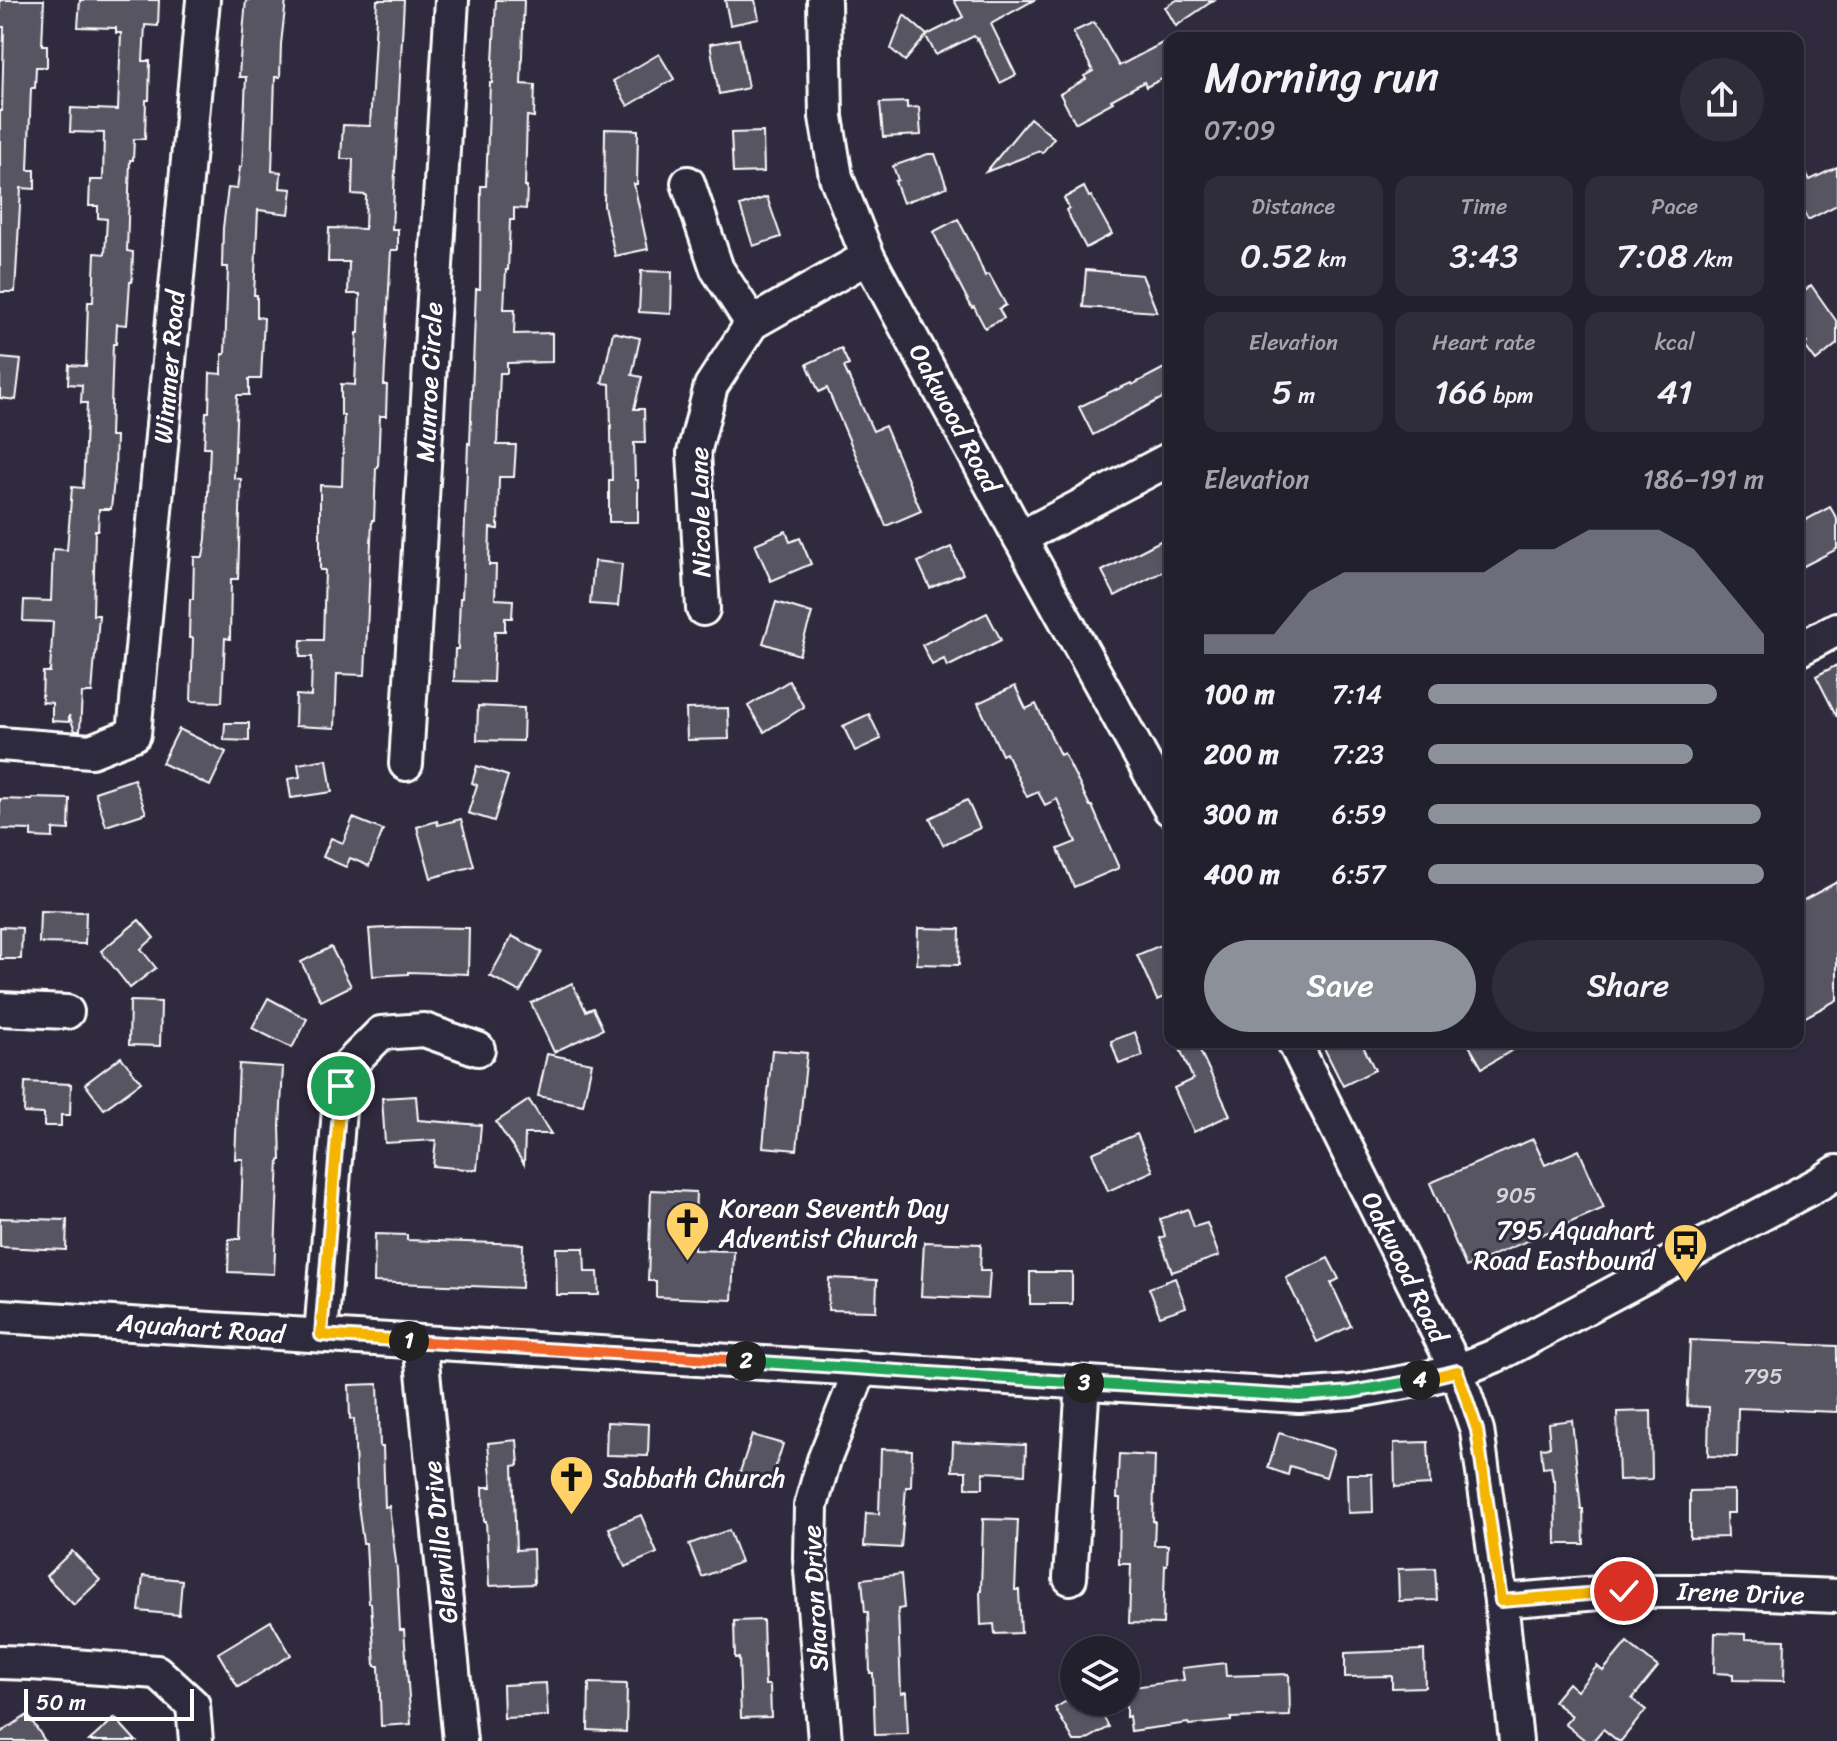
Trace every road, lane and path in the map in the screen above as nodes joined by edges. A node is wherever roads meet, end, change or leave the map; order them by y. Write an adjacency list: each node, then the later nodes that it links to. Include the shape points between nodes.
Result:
1 (203, 0): 12 (street, Wimmer Road, via 134,734 91,751)
2 (452, 0): 13 (street, Munroe Circle)
3 (824, 0): 5 (street, Oakwood Road, via 826,117 836,177)
4 (688, 183): 6 (street, via 717,269)
5 (868, 257): 6 (street, Nicole Lane); 8 (street, Oakwood Road)
6 (752, 323): 9 (street, Nicole Lane, via 711,386 694,453)
7 (1164, 462): 8 (street)
8 (1020, 538): 14 (street, Oakwood Road)
9 (703, 609)
10 (1837, 629): 11 (street)
11 (1804, 647)
12 (0, 744)
13 (406, 764)
14 (1164, 798)
15 (0, 1009): 16 (street)
16 (67, 1012)
17 (1297, 1048): 24 (street, Oakwood Road)
18 (478, 1049): 21 (street, via 424,1030 381,1033 342,1072)
19 (1837, 1172): 24 (street, Aquahart Road, via 1497,1355)
20 (0, 1316): 21 (street, Aquahart Road)
21 (321, 1335): 22 (street, Aquahart Road)
22 (420, 1342): 23 (street, Aquahart Road); 31 (street, Glenvilla Drive)
23 (861, 1368): 25 (street, Aquahart Road); 32 (street, Sharon Drive, via 811,1506 810,1558)
24 (1457, 1371): 25 (street, Aquahart Road, via 1351,1392 1299,1396); 28 (street, Oakwood Road, via 1477,1430)
25 (1083, 1383): 26 (street)
26 (1070, 1578)
27 (1837, 1596): 28 (street, Irene Drive, via 1624,1591)
28 (1501, 1601): 33 (street, Oakwood Road)
29 (0, 1662): 30 (street, via 157,1672 193,1705)
30 (196, 1741)
31 (460, 1741)
32 (825, 1741)
33 (1514, 1741)

